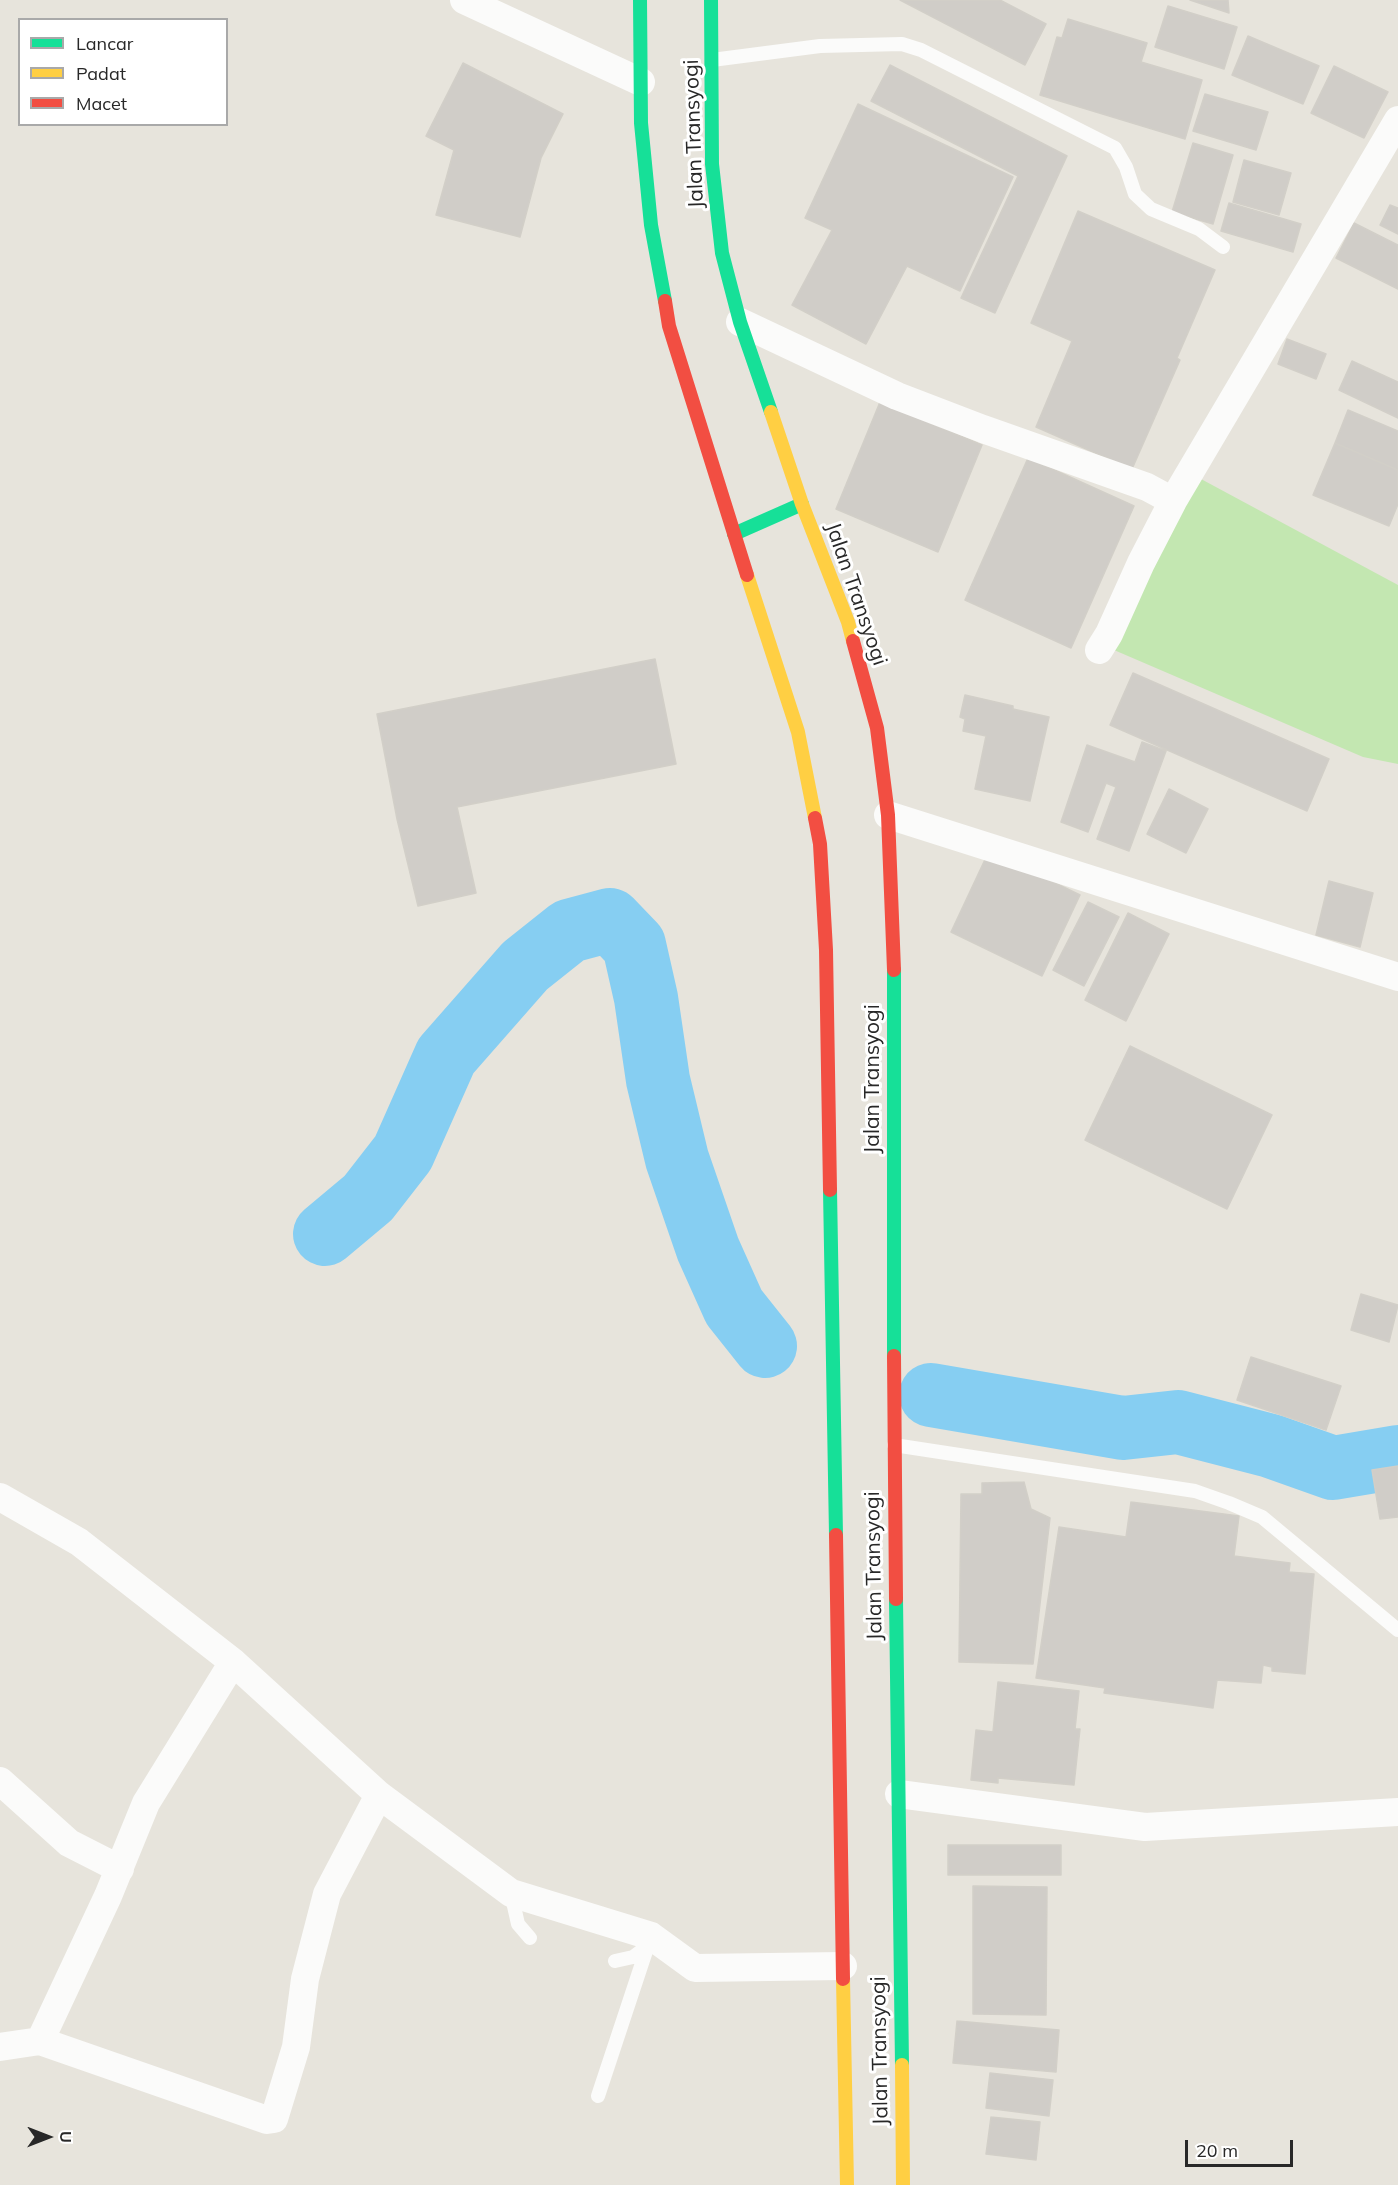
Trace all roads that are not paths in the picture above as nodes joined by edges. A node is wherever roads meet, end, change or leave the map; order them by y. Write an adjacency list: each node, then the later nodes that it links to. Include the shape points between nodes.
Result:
1 (464, 0): 5 (street)
2 (640, 0): 5 (highway, Jalan Transyogi)
3 (711, 0): 4 (highway, Jalan Transyogi)
4 (711, 60): 7 (lane, via 820,46 902,44 921,50 1115,148 1135,194 1151,209 1199,229); 8 (highway, Jalan Transyogi, via 712,164 722,253)
5 (640, 82): 11 (highway, Jalan Transyogi, via 640,123 651,225 669,326)
6 (1398, 120): 9 (street)
7 (1223, 247)
8 (740, 322): 9 (street, via 897,396 1147,487); 10 (highway, Jalan Transyogi)
9 (1173, 501): 12 (street)
10 (802, 504): 11 (highway); 13 (highway, Jalan Transyogi, via 848,622 877,728)
11 (734, 534): 28 (highway, Jalan Transyogi, via 798,732 820,844 826,950)
12 (1099, 650)
13 (888, 815): 14 (street); 15 (highway, Jalan Transyogi, via 894,980)
14 (1398, 977)
15 (894, 1445): 17 (lane, via 1195,1491 1229,1503 1262,1517); 20 (highway, Jalan Transyogi)
16 (0, 1497): 18 (street, via 79,1542)
17 (1398, 1630)
18 (233, 1662): 21 (street); 23 (street, via 146,1803)
19 (0, 1781): 23 (street, via 69,1843)
20 (899, 1794): 22 (street, via 1145,1827); 33 (highway, Jalan Transyogi)
21 (379, 1795): 24 (street); 29 (street, via 327,1894 305,1979 296,2047 274,2119 267,2120)
22 (1398, 1812)
23 (120, 1869): 29 (street)
24 (511, 1893): 25 (lane, via 518,1924); 26 (street)
25 (530, 1938)
26 (648, 1942): 27 (lane, via 633,1957); 28 (street, via 694,1968); 31 (lane)
27 (615, 1961)
28 (843, 1966): 32 (highway, Jalan Transyogi)
29 (39, 2041): 30 (street)
30 (0, 2047)
31 (598, 2096)
32 (847, 2185)
33 (903, 2185)

